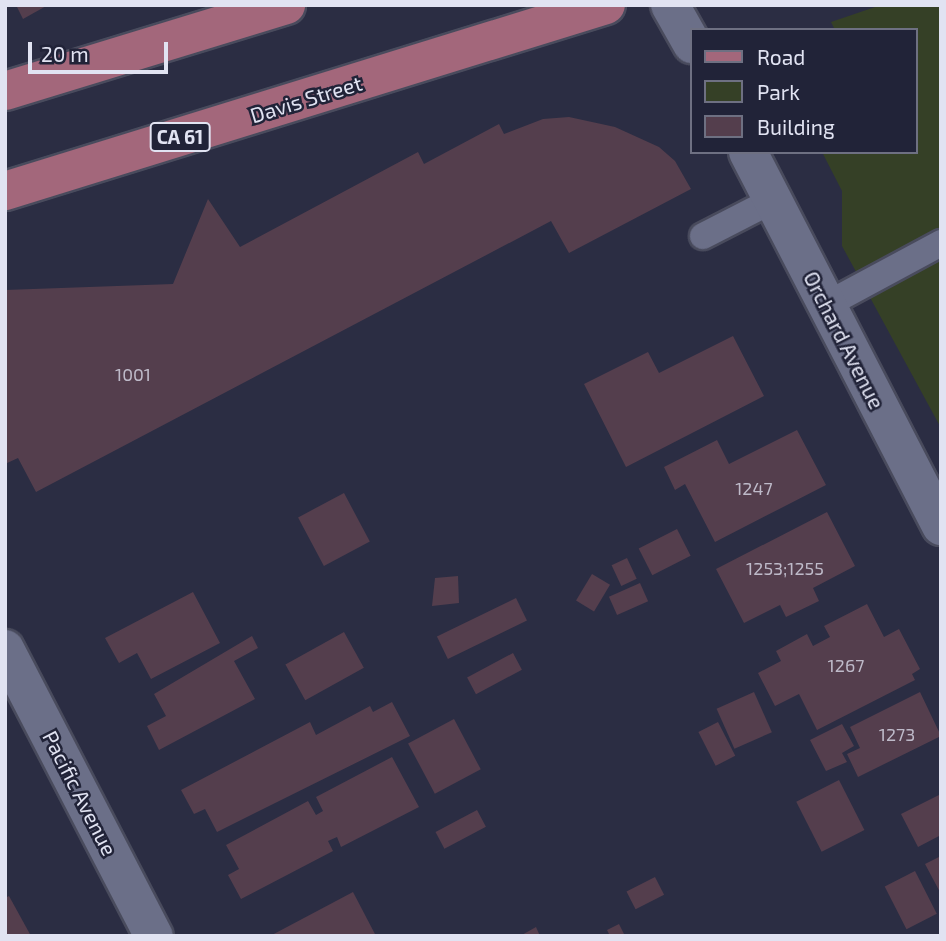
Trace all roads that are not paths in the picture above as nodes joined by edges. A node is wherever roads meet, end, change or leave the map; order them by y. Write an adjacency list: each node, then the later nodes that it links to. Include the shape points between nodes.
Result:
1 (286, 5): 5 (main road)
2 (606, 5): 7 (main road, Davis Street / CA 61)
3 (670, 5): 4 (street)
4 (690, 40)
5 (5, 91)
6 (749, 154): 8 (street, Orchard Avenue)
7 (5, 191)
8 (773, 200): 9 (lane); 11 (street, Orchard Avenue)
9 (703, 236)
10 (941, 243): 11 (lane)
11 (826, 305): 12 (street, Orchard Avenue)
12 (941, 526)
13 (5, 649): 14 (street, Pacific Avenue)
14 (154, 936)

